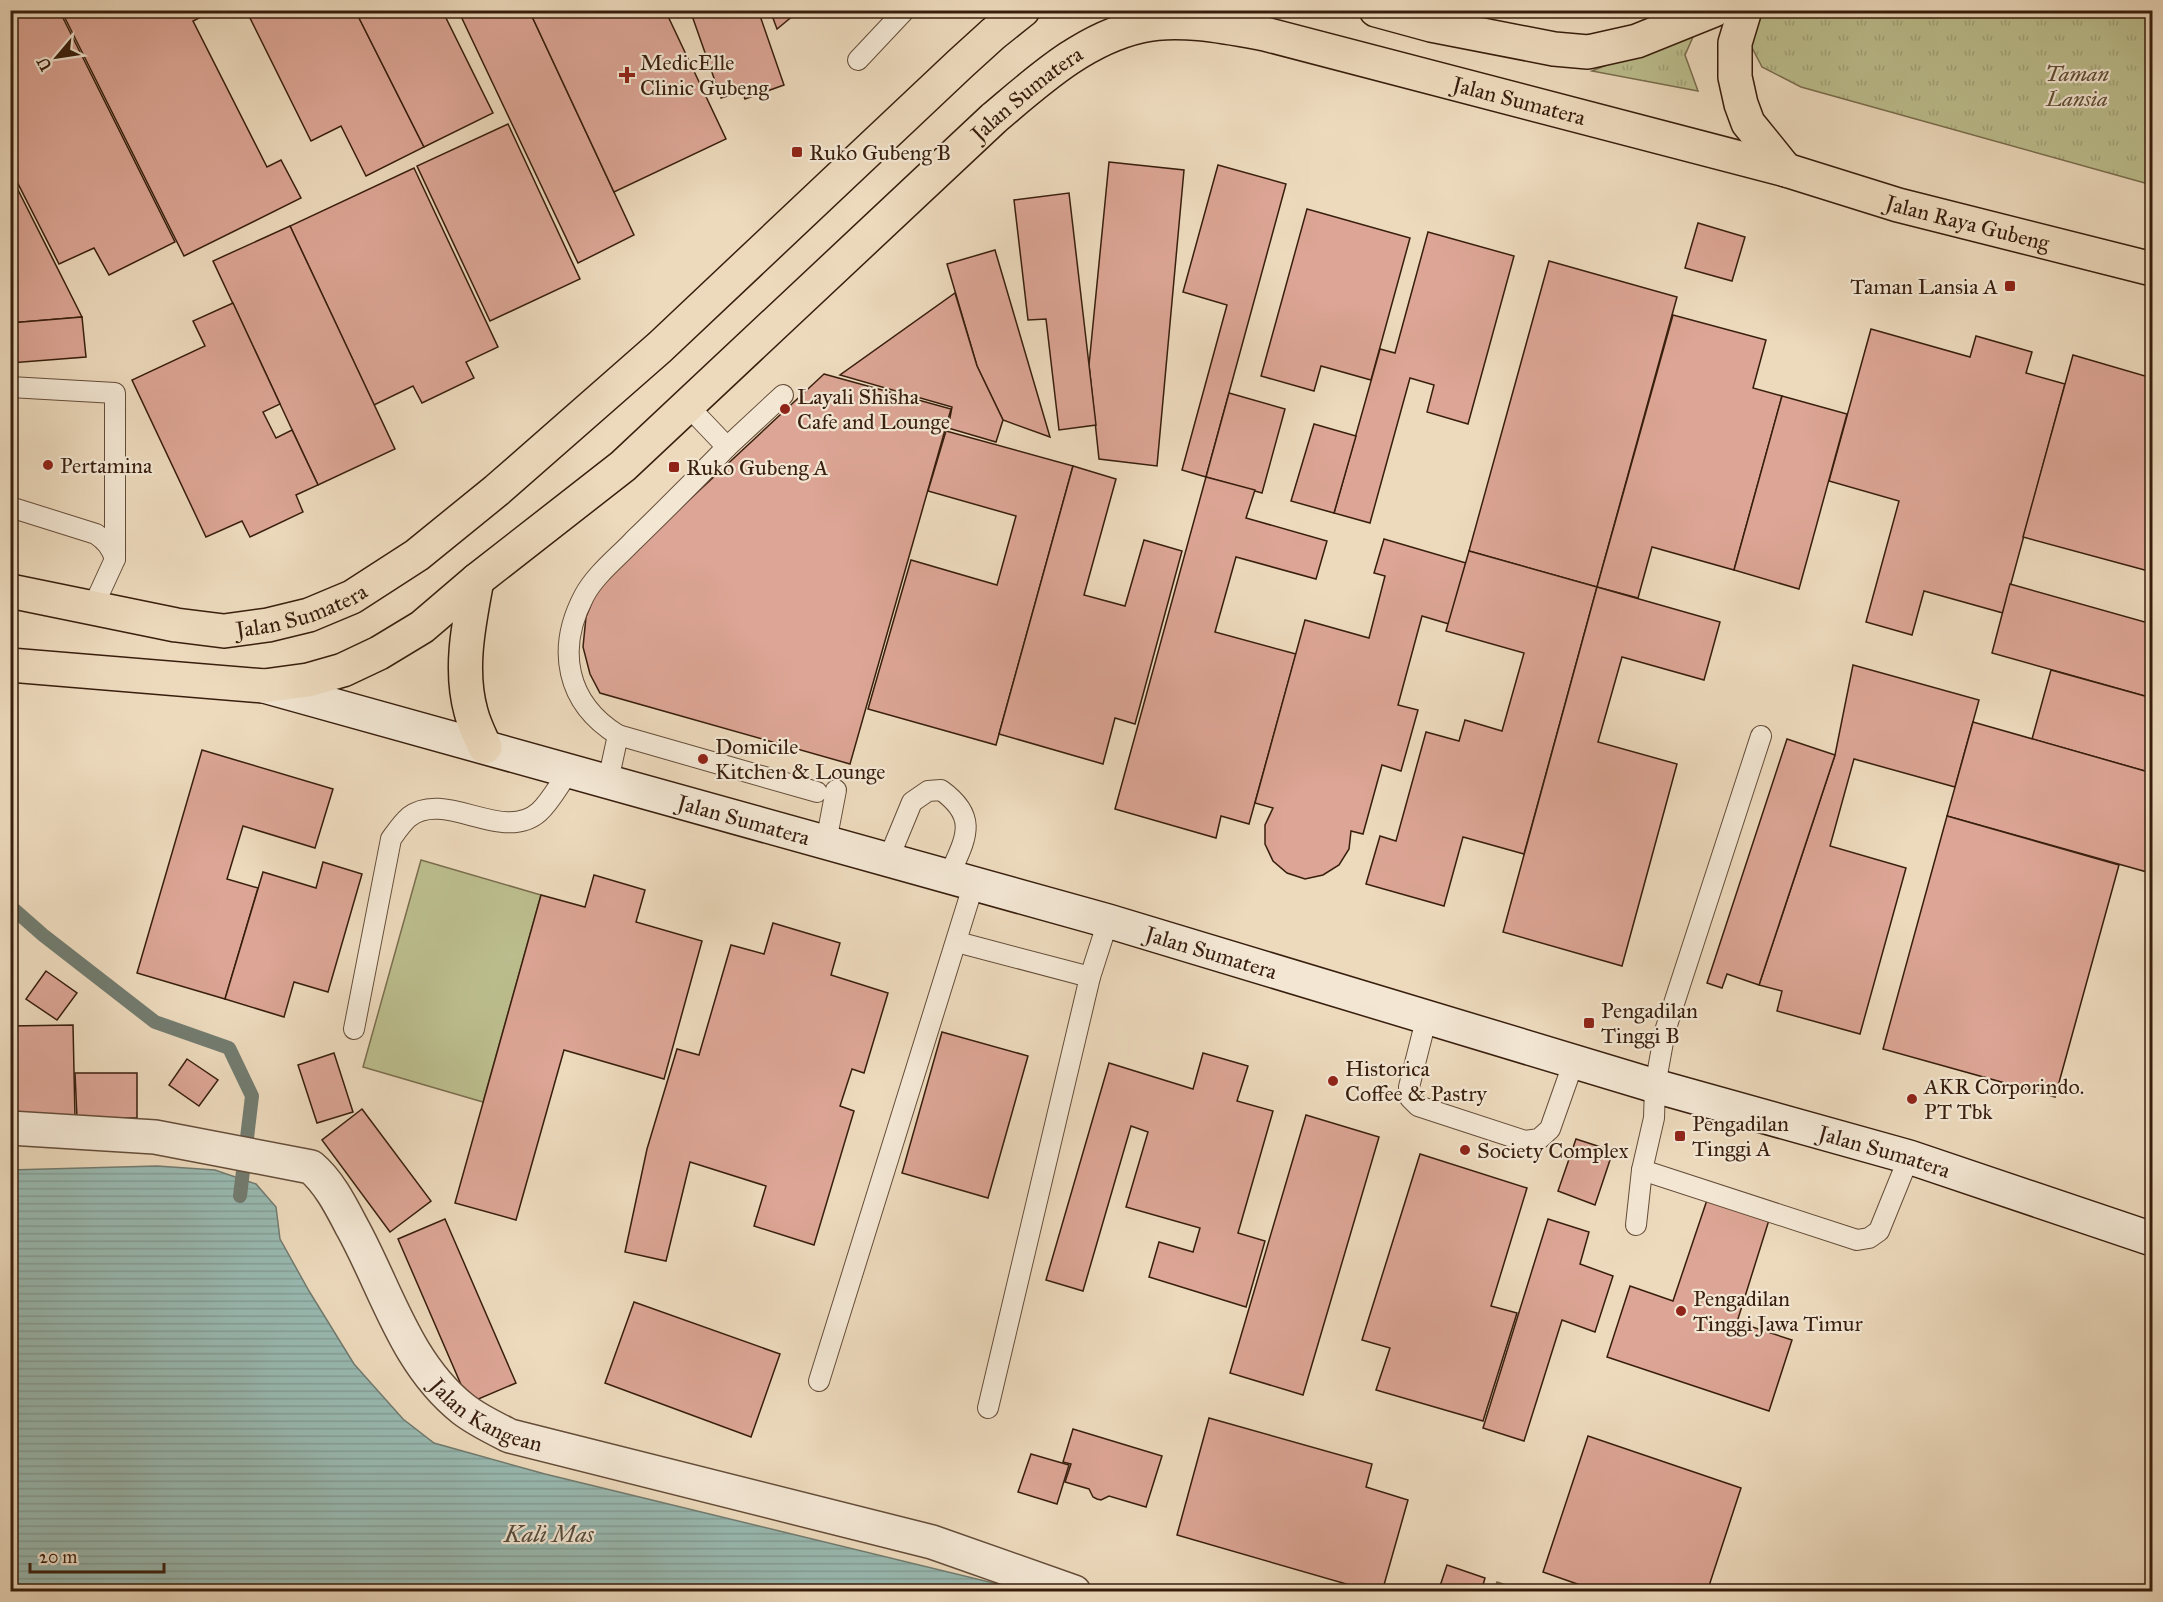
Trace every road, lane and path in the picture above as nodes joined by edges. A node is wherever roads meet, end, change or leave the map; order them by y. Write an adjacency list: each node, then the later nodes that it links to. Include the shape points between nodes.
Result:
1 (905, 10): 6 (lane)
2 (1023, 10): 17 (highway, Jalan Sumatera, via 960,64 660,347 497,490 417,555 352,597 309,615 224,631)
3 (1376, 10): 4 (highway, via 1554,50 1588,52 1637,41)
4 (1714, 10)
5 (1745, 10): 7 (highway, via 1735,43 1735,78 1741,104 1748,123)
6 (858, 60)
7 (1786, 170): 8 (highway, Jalan Raya Gubeng, via 1898,205); 11 (highway, Jalan Sumatera, via 1265,34 1181,23 1142,25 1105,38 1072,56 994,118)
8 (2152, 269)
9 (10, 387): 14 (lane, via 115,393)
10 (783, 395): 12 (lane)
11 (688, 406): 12 (lane); 15 (highway, Jalan Sumatera, via 623,466)
12 (727, 447): 20 (lane, via 608,566 585,594 573,623 569,671 577,694 603,725)
13 (10, 507): 14 (lane, via 96,534 106,541)
14 (115, 559): 17 (lane)
15 (477, 580): 19 (highway, Jalan Sumatera, via 422,627 380,653 308,681); 22 (highway, via 466,650 467,684 471,711)
16 (10, 591): 17 (highway, Jalan Sumatera)
17 (93, 607)
18 (10, 665): 19 (highway, Jalan Sumatera)
19 (264, 686): 22 (street, Jalan Sumatera)
20 (618, 735): 24 (lane); 26 (lane)
21 (1761, 736): 36 (lane, via 1665,1031)
22 (485, 747): 23 (street, Jalan Sumatera)
23 (570, 770): 24 (street, Jalan Sumatera); 34 (lane, via 539,812 525,820 503,822 441,809 408,817 391,839)
24 (608, 781): 27 (street, Jalan Sumatera)
25 (836, 790): 27 (lane)
26 (817, 792)
27 (826, 842): 28 (street, Jalan Sumatera)
28 (888, 860): 29 (street, Jalan Sumatera); 29 (lane, via 912,802 928,790 941,790 956,800 966,821)
29 (961, 880): 30 (street, Jalan Sumatera); 31 (lane)
30 (1108, 921): 32 (lane); 33 (street, Jalan Sumatera)
31 (957, 942): 32 (lane); 42 (lane)
32 (1090, 976): 43 (lane)
33 (1427, 1016): 35 (street, Jalan Sumatera); 35 (lane, via 1409,1087 1410,1098 1418,1106 1525,1141 1539,1139 1550,1129)
34 (354, 1029)
35 (1574, 1061): 36 (street, Jalan Sumatera)
36 (1655, 1086): 38 (street, Jalan Sumatera); 39 (lane, via 1654,1118)
37 (10, 1128): 44 (street, Jalan Kangean, via 155,1137 311,1167 345,1215 389,1306 432,1378 462,1408 486,1424 510,1436 932,1542)
38 (1909, 1157): 39 (lane, via 1879,1231 1857,1240); 41 (street, Jalan Sumatera)
39 (1642, 1170): 40 (lane)
40 (1636, 1225)
41 (2152, 1239)
42 (819, 1382)
43 (988, 1408)
44 (1074, 1592)

